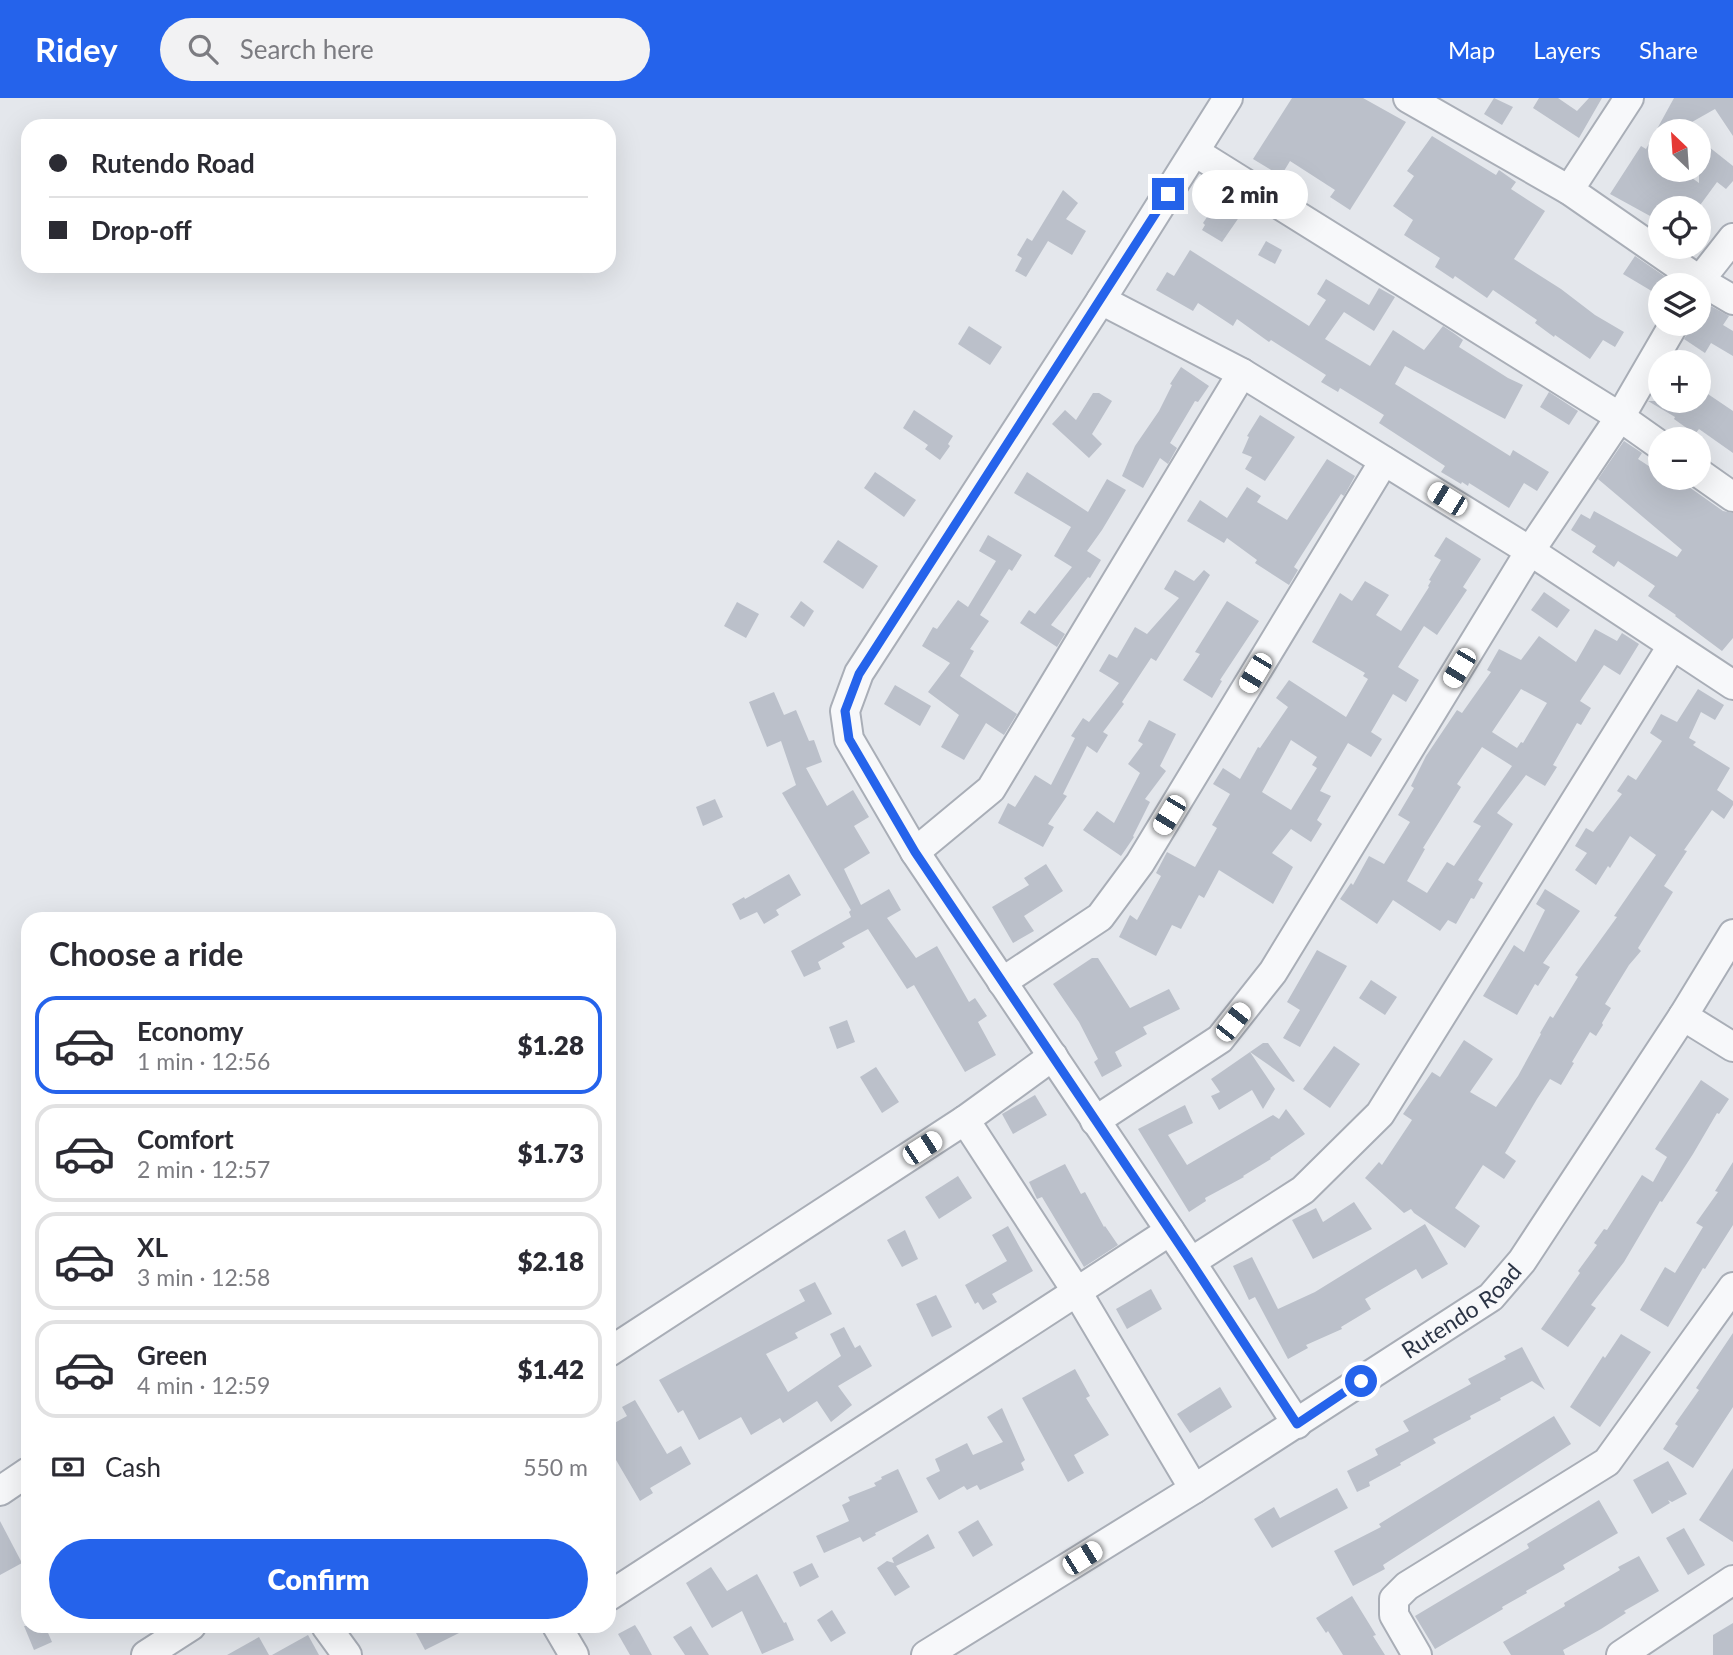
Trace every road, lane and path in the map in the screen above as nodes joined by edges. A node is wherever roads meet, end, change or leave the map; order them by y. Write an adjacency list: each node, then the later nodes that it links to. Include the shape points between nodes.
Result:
1 (1228, 98): 4 (street)
2 (1629, 98): 5 (street)
3 (1422, 102): 5 (street)
4 (1195, 152): 10 (street); 14 (street)
5 (1569, 190): 7 (street)
6 (1733, 238): 8 (street)
7 (1684, 273)
8 (1706, 273)
9 (1711, 289): 11 (street)
10 (1101, 300): 13 (street); 22 (street, via 859,674 845,711 849,739)
11 (1733, 300)
12 (1667, 336): 14 (street)
13 (1242, 373): 16 (street); 22 (street, via 992,789)
14 (1620, 417): 15 (street); 19 (street)
15 (1648, 437)
16 (1384, 461): 19 (street); 24 (street, via 1140,863 1100,917)
17 (1711, 481): 18 (street)
18 (1733, 497)
19 (1530, 551): 20 (street); 29 (street, via 1273,972 1220,1039)
20 (1672, 646): 21 (street); 31 (street, via 1380,1114 1303,1190)
21 (1733, 685)
22 (915, 852): 24 (street)
23 (1733, 934): 25 (street, Rutendo Road)
24 (1002, 982): 27 (street)
25 (1683, 1016): 26 (street); 35 (street, Rutendo Road, via 1521,1261 1491,1297)
26 (1733, 1047)
27 (1053, 1056): 28 (street); 29 (street)
28 (965, 1120): 33 (street); 34 (street)
29 (1096, 1121): 30 (street)
30 (1170, 1231): 31 (street); 33 (street)
31 (1191, 1262): 35 (street)
32 (1733, 1287): 48 (street, via 1607,1462 1407,1586 1394,1599 1394,1615)
33 (1077, 1292): 37 (street); 40 (street)
34 (616, 1347)
35 (1297, 1424): 37 (street, Rutendo Road)
36 (21, 1477): 38 (street)
37 (1194, 1489): 47 (street, Rutendo Road)
38 (0, 1491)
39 (1733, 1580): 49 (street)
40 (616, 1591)
41 (180, 1633): 44 (street)
42 (331, 1633): 45 (street)
43 (563, 1633): 46 (street)
44 (146, 1655)
45 (347, 1655)
46 (575, 1655)
47 (926, 1655)
48 (1417, 1655)
49 (1621, 1655)

